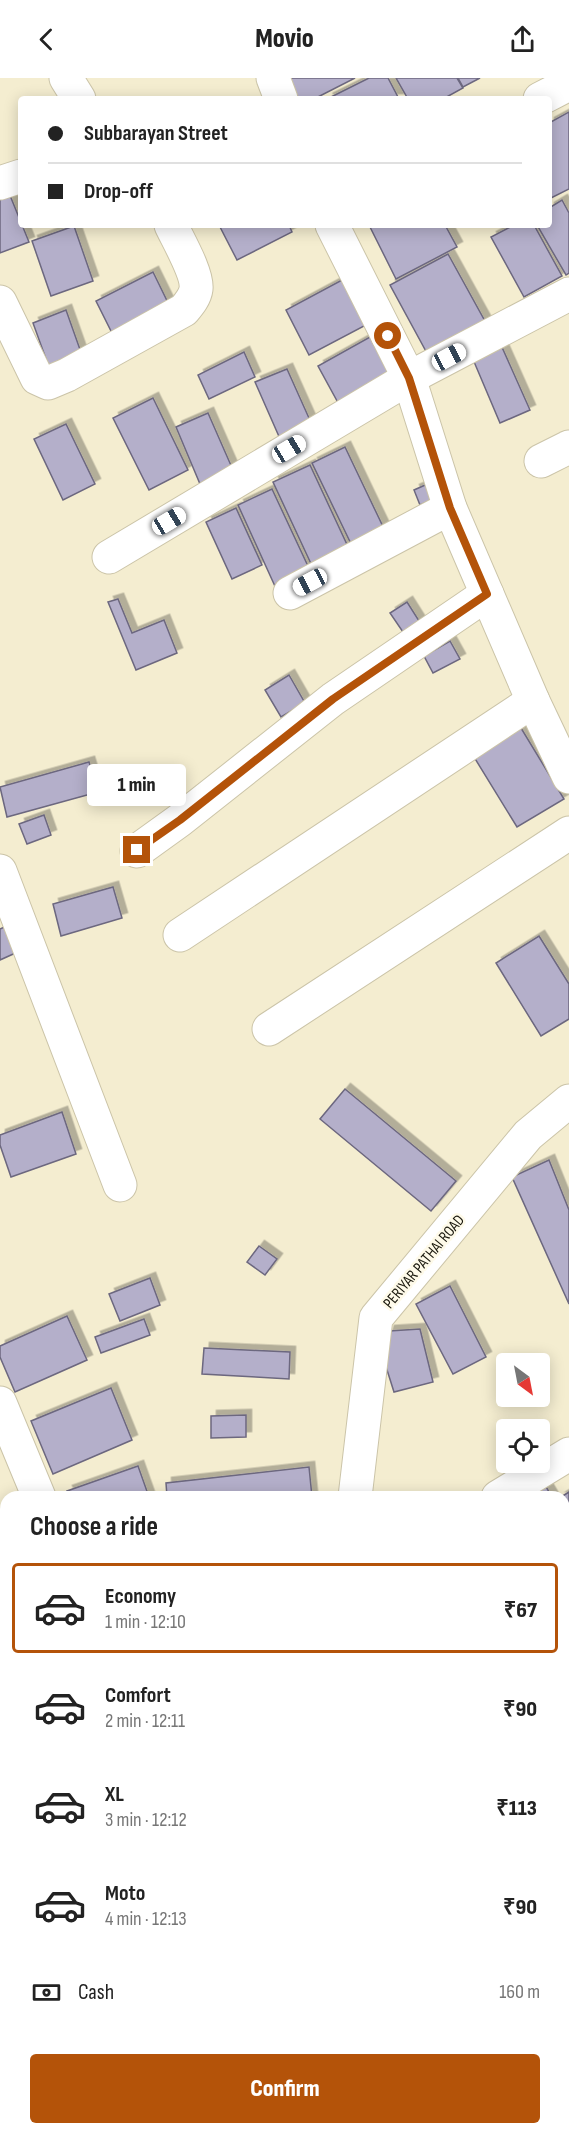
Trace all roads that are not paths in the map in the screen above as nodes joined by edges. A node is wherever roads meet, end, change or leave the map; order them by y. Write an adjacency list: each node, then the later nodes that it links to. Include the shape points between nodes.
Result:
1 (66, 78): 4 (street)
2 (273, 78): 5 (street)
3 (569, 84): 6 (street)
4 (77, 96)
5 (280, 96)
6 (546, 96)
7 (18, 177): 8 (street)
8 (0, 183)
9 (172, 228): 12 (street, via 197,286 184,310 67,375 48,383 37,378)
10 (334, 228): 13 (street)
11 (569, 294): 13 (street)
12 (0, 303)
13 (409, 378): 14 (street); 15 (street)
14 (450, 508): 16 (street); 17 (street)
15 (109, 557)
16 (290, 593)
17 (487, 594): 18 (street); 21 (street, via 333,699)
18 (533, 701): 19 (street); 23 (street)
19 (569, 777)
20 (569, 833): 24 (street)
21 (137, 850)
22 (0, 871): 26 (street)
23 (180, 935)
24 (269, 1029)
25 (569, 1101): 30 (street, PERIYAR PATHAI ROAD, via 528,1135 376,1318)
26 (120, 1185)
27 (0, 1402): 29 (street)
28 (569, 1454): 31 (street)
29 (37, 1491)
30 (356, 1491)
31 (508, 1491)

